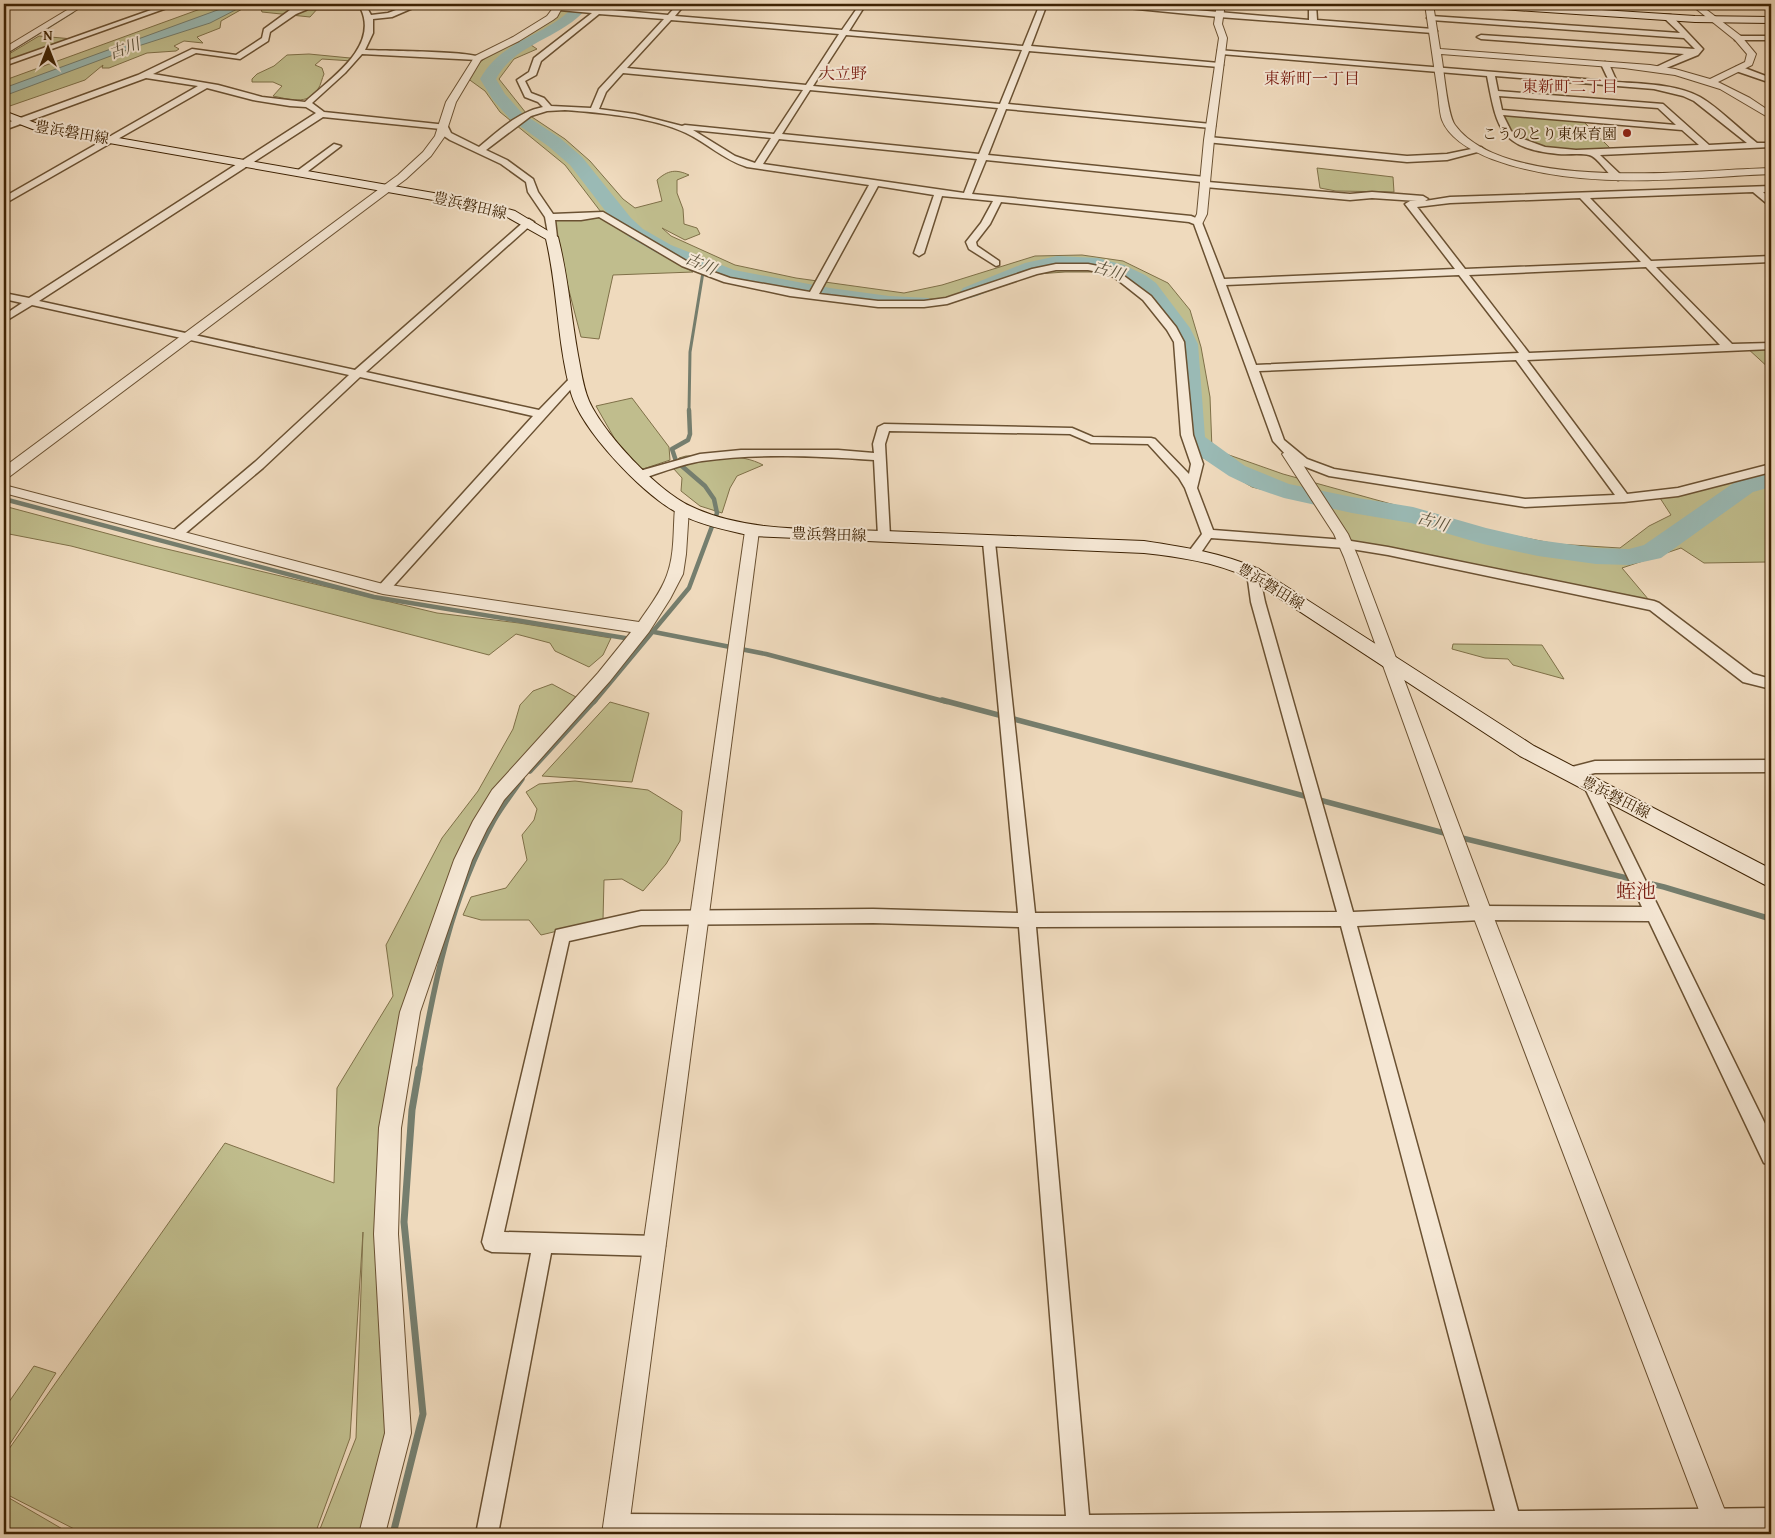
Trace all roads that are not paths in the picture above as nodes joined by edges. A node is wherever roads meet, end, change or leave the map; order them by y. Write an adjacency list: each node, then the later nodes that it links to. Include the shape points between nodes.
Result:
1 (82, 4): 34 (street)
2 (174, 4): 40 (street)
3 (418, 4): 18 (street, via 389,15)
4 (489, 4): 5 (street)
5 (507, 4)
6 (682, 4): 19 (street)
7 (863, 4): 27 (street)
8 (1044, 4): 32 (street)
9 (1107, 4): 17 (street)
10 (1313, 4): 25 (street)
11 (1429, 4): 21 (street)
12 (1472, 4): 20 (main road)
13 (1694, 4): 22 (street)
14 (363, 5): 18 (street); 48 (street, via 307,7 293,12 267,31 265,39 237,57 195,51)
15 (561, 6): 16 (street); 39 (street, via 554,15 527,32)
16 (597, 8): 19 (street); 56 (street, via 571,34 537,60 533,73 521,80 528,95)
17 (1220, 11): 25 (street); 36 (street)
18 (369, 17): 35 (street, via 369,33)
19 (670, 17): 27 (street); 45 (street)
20 (1668, 17): 22 (main road); 28 (street)
21 (1431, 18): 24 (street); 26 (street)
22 (1717, 20): 23 (main road); 30 (street)
23 (1771, 20)
24 (1477, 21): 28 (street); 29 (street)
25 (1313, 22): 26 (street)
26 (1433, 31): 33 (street)
27 (844, 32): 32 (street); 53 (street)
28 (1688, 36): 37 (street, via 1699,49)
29 (1481, 37): 37 (street); 38 (street)
30 (1738, 38): 31 (street); 44 (street, via 1752,54 1749,63)
31 (1771, 38)
32 (1026, 48): 42 (street); 57 (street)
33 (1436, 51): 38 (street); 46 (street)
34 (4, 52)
35 (361, 52): 39 (street); 55 (street)
36 (1221, 52): 42 (street); 46 (street)
37 (1695, 53): 43 (street)
38 (1485, 55): 41 (street)
39 (478, 58): 68 (street, via 451,102)
40 (4, 64)
41 (1605, 64): 43 (street); 51 (street)
42 (1219, 65): 66 (street)
43 (1659, 69): 50 (street)
44 (1739, 69): 49 (street); 50 (street)
45 (621, 70): 53 (street); 58 (street, via 602,91)
46 (1439, 70): 47 (street); 77 (street, via 1447,120 1456,134)
47 (1491, 74): 51 (street); 54 (street)
48 (144, 75): 52 (street); 64 (street)
49 (1771, 81)
50 (1712, 82): 63 (street, via 1742,95)
51 (1611, 84): 60 (street); 75 (street, via 1654,87 1691,97)
52 (204, 86): 55 (street, via 283,103); 71 (street)
53 (808, 88): 57 (street); 70 (street)
54 (1495, 93): 59 (street); 60 (street)
55 (307, 104): 62 (street)
56 (548, 107): 58 (street); 78 (street, via 527,115)
57 (1003, 107): 66 (street); 80 (street)
58 (594, 111): 65 (street)
59 (1499, 112): 60 (street); 79 (street, via 1506,131 1522,142 1559,152)
60 (1620, 113): 69 (street); 69 (street, via 1660,106)
61 (4, 114): 64 (main road, 豊浜磐田線)
62 (321, 114): 68 (street); 81 (street)
63 (1771, 116)
64 (19, 121): 67 (street); 71 (main road, 豊浜磐田線, via 36,127)
65 (673, 126): 70 (street); 82 (street, via 731,158)
66 (1211, 126): 72 (street)
67 (4, 127)
68 (444, 128): 78 (street, via 453,138); 88 (street, via 428,154)
69 (1685, 128): 76 (street)
70 (776, 137): 80 (street); 82 (street)
71 (112, 139): 81 (main road, 豊浜磐田線); 95 (street)
72 (1209, 140): 77 (street, via 1407,159 1447,157); 86 (street)
73 (327, 145): 84 (street, via 341,147)
74 (1771, 145): 75 (street)
75 (1755, 146): 76 (street)
76 (1707, 148): 79 (street)
77 (1481, 150): 85 (street, via 1513,164 1553,173)
78 (480, 151): 98 (street, via 504,162 530,181 533,192)
79 (1593, 153): 85 (street)
80 (982, 158): 86 (street); 92 (street)
81 (246, 163): 84 (main road, 豊浜磐田線); 110 (street)
82 (758, 166): 87 (street)
83 (1771, 171): 85 (street)
84 (300, 173): 88 (main road, 豊浜磐田線)
85 (1618, 177)
86 (1205, 182): 96 (street, via 1350,197 1400,196); 100 (street, via 1202,214)
87 (875, 183): 91 (street); 109 (street)
88 (386, 188): 99 (main road, 豊浜磐田線, via 474,204); 112 (street)
89 (1771, 188): 90 (street)
90 (1754, 189): 93 (street); 97 (street)
91 (939, 193): 92 (street); 102 (street)
92 (967, 196): 94 (street)
93 (1583, 196): 96 (street); 105 (street)
94 (998, 200): 100 (street); 104 (street, via 970,242 972,247)
95 (4, 201)
96 (1444, 201): 106 (street, via 1410,204)
97 (1771, 204)
98 (550, 217): 101 (street); 109 (street, via 600,214 685,264 705,272 737,282)
99 (529, 222): 101 (main road, 豊浜磐田線); 117 (street)
100 (1198, 222): 107 (street)
101 (552, 237): 118 (main road, 豊浜磐田線)
102 (919, 253)
103 (1771, 259): 105 (street)
104 (996, 263)
105 (1649, 264): 106 (street); 114 (street)
106 (1462, 272): 107 (street); 115 (street)
107 (1222, 282): 116 (street)
108 (4, 296): 110 (street)
109 (813, 296): 125 (street, via 878,304 924,304 971,294 1035,271 1056,267 1088,267 1118,275 1147,298 1179,342 1187,435 1197,464)
110 (30, 302): 111 (street); 112 (street)
111 (4, 319)
112 (187, 337): 117 (street); 123 (street)
113 (1771, 346): 114 (street)
114 (1729, 348): 115 (street)
115 (1523, 357): 116 (street); 127 (street)
116 (1253, 368): 120 (street, via 1279,440)
117 (356, 375): 119 (street); 130 (street, via 259,465)
118 (575, 379): 119 (street); 124 (main road, 豊浜磐田線, via 582,402 592,417)
119 (541, 414): 137 (street)
120 (1289, 454): 127 (street, via 1307,466 1333,473 1514,503); 134 (street)
121 (880, 457): 124 (street, via 740,454 700,458); 125 (street, via 879,444 884,427 1072,431 1091,440 1151,441); 132 (street)
122 (1771, 468): 127 (street, via 1678,492)
123 (4, 474)
124 (640, 475): 128 (main road, 豊浜磐田線)
125 (1191, 488): 131 (street)
126 (4, 489): 130 (street)
127 (1624, 498)
128 (682, 508): 129 (main road, 豊浜磐田線); 138 (street, via 675,574)
129 (752, 531): 132 (main road, 豊浜磐田線); 147 (street)
130 (177, 534): 137 (street)
131 (1208, 534): 134 (street); 135 (street)
132 (884, 536): 133 (main road, 豊浜磐田線)
133 (989, 542): 135 (main road, 豊浜磐田線, via 1144,547); 149 (street)
134 (1345, 544): 139 (street); 140 (street, via 1654,606 1748,678)
135 (1193, 554): 136 (main road, 豊浜磐田線, via 1231,562)
136 (1253, 573): 139 (main road, 豊浜磐田線); 148 (street, via 1258,602)
137 (383, 589): 138 (street)
138 (643, 628): 158 (street, via 604,677 498,795 479,826 463,860 410,1012 390,1128 386,1224 398,1434)
139 (1389, 661): 142 (main road, 豊浜磐田線, via 1527,752); 145 (street)
140 (1771, 684)
141 (1771, 766): 142 (street, via 1595,767)
142 (1569, 773): 143 (main road, 豊浜磐田線)
143 (1591, 784): 144 (main road, 豊浜磐田線); 146 (street)
144 (1771, 879)
145 (1482, 913): 146 (street); 148 (street); 154 (street)
146 (1654, 914): 150 (street)
147 (700, 917): 149 (street, via 873,916); 151 (street, via 641,918 562,935 492,1242); 152 (street)
148 (1347, 919): 149 (street); 155 (street)
149 (1027, 920): 157 (street)
150 (1771, 1156)
151 (543, 1243): 152 (street); 159 (street)
152 (655, 1246): 156 (street)
153 (1771, 1519): 154 (street)
154 (1718, 1527): 155 (street)
155 (1512, 1529): 157 (street)
156 (616, 1530): 157 (street)
157 (1078, 1531)
158 (372, 1534)
159 (487, 1534)

